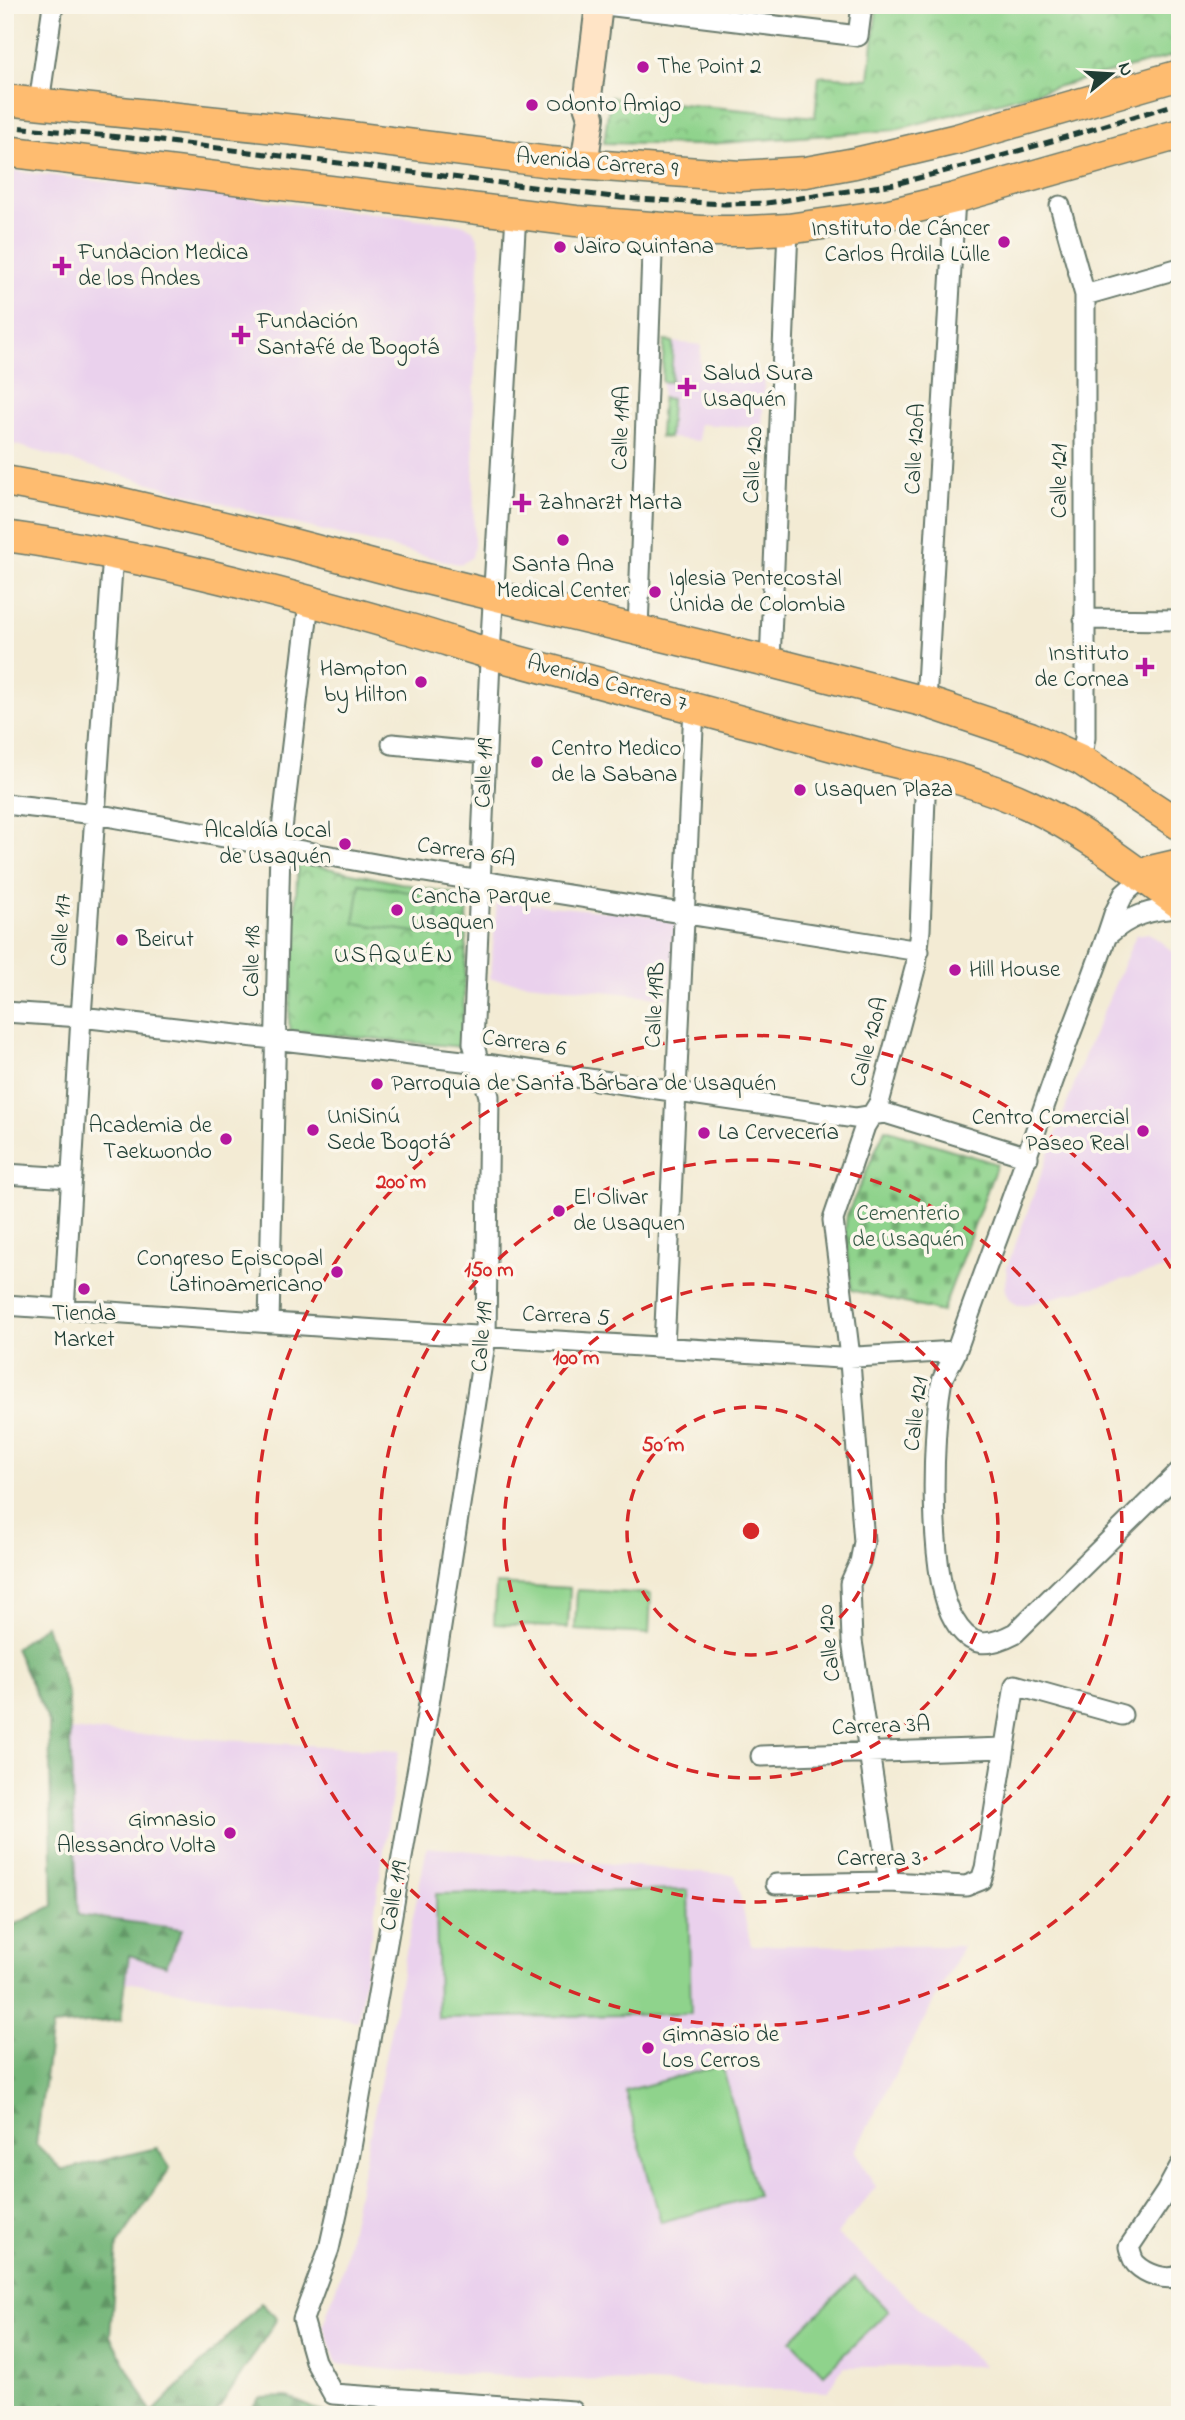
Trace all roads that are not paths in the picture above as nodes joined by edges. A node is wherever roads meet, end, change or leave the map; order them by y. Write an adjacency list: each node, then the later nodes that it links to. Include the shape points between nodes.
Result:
1 (52, 5): 7 (street)
2 (599, 5): 10 (street, via 587,105 591,117)
3 (606, 5): 4 (street, via 858,36)
4 (862, 5)
5 (1180, 75): 10 (main road, Avenida Carrera 9, via 957,139 806,172 740,176)
6 (5, 100): 7 (main road, Avenida Carrera 9)
7 (39, 103): 10 (main road, Avenida Carrera 9)
8 (1180, 134): 11 (main road)
9 (5, 151): 13 (main road)
10 (578, 165)
11 (955, 198): 15 (main road, via 885,215); 28 (street, Calle 120A)
12 (1060, 206): 17 (street, Calle 121)
13 (516, 214): 14 (main road); 21 (street, Calle 119)
14 (653, 228): 15 (main road); 25 (street, Calle 119A)
15 (788, 229): 27 (street, Calle 120)
16 (1180, 268): 17 (street)
17 (1085, 295): 23 (street, Calle 121)
18 (5, 481): 21 (main road, via 131,505)
19 (5, 536): 20 (main road, Avenida Carrera 7)
20 (113, 554): 22 (main road, Avenida Carrera 7); 35 (street, Calle 117)
21 (494, 596): 25 (main road); 26 (street, Calle 119)
22 (309, 602): 26 (main road, Avenida Carrera 7); 37 (street, Calle 118)
23 (1084, 620): 24 (street); 32 (street, Calle 121, via 1085,738)
24 (1180, 620)
25 (638, 630): 27 (main road)
26 (490, 654): 29 (main road, Avenida Carrera 7); 31 (street, Calle 119)
27 (770, 662): 28 (main road)
28 (926, 702): 32 (main road, via 1030,737)
29 (694, 707): 33 (main road, Avenida Carrera 7); 42 (street, Calle 119B)
30 (392, 744): 31 (street)
31 (486, 753): 40 (street, Calle 119)
32 (1081, 760): 36 (main road)
33 (926, 771): 39 (main road, Avenida Carrera 7, via 1031,806 1110,851); 44 (street, Calle 120A)
34 (5, 804): 35 (street, Carrera 6A)
35 (95, 814): 37 (street, Carrera 6A); 46 (street, Calle 117)
36 (1180, 825)
37 (280, 846): 40 (street, Carrera 6A); 47 (street, Calle 118)
38 (1180, 864): 39 (main road)
39 (1143, 877): 41 (main road, Avenida Carrera 7); 43 (street, Calle 121, via 1124,894)
40 (480, 880): 42 (street, Carrera 6A); 48 (street, Calle 119, via 473,1043)
41 (1180, 906): 43 (street, via 1135,916)
42 (685, 913): 44 (street, Carrera 6A); 49 (street, Calle 119B)
43 (1107, 936): 51 (street, Calle 121)
44 (919, 951): 50 (street, Calle 120A, via 879,1103)
45 (5, 1012): 46 (street, Carrera 6)
46 (81, 1017): 47 (street, Carrera 6); 53 (street, Calle 117)
47 (276, 1039): 48 (street, Carrera 6); 56 (street, Calle 118)
48 (480, 1063): 49 (street, Carrera 6); 57 (street, Calle 119, via 489,1096)
49 (677, 1091): 50 (street, Carrera 6, via 855,1118); 58 (street, Calle 119B)
50 (871, 1116): 51 (street, Carrera 6, via 885,1113); 60 (street, Calle 120A, via 834,1220)
51 (1028, 1157): 59 (street, Calle 121)
52 (5, 1174): 53 (street)
53 (72, 1178): 55 (street, Calle 117)
54 (5, 1305): 55 (street, Carrera 5)
55 (64, 1310): 56 (street, Carrera 5)
56 (269, 1323): 57 (street, Carrera 5)
57 (486, 1337): 58 (street, Carrera 5); 70 (street, Calle 119, via 429,1704 349,2159 329,2249 303,2319 315,2361 334,2394)
58 (664, 1347): 60 (street, Carrera 5)
59 (956, 1351): 60 (street, Carrera 5); 61 (street, Calle 121, via 941,1382 934,1439 936,1529 949,1610 960,1630 973,1641 986,1644 1015,1633)
60 (849, 1358): 64 (street, Calle 120, via 864,1542 850,1584 850,1609)
61 (1180, 1471)
62 (1122, 1715): 63 (street, via 1015,1685)
63 (1004, 1748): 64 (street, Carrera 3A); 66 (street, Carrera 3, via 981,1880 966,1886)
64 (869, 1752): 65 (street, Carrera 3A); 66 (street, Calle 120)
65 (761, 1756)
66 (889, 1882): 67 (street, Carrera 3)
67 (776, 1884)
68 (1180, 2166): 69 (street, via 1129,2248 1137,2264 1155,2276)
69 (1180, 2275)
70 (573, 2412)

